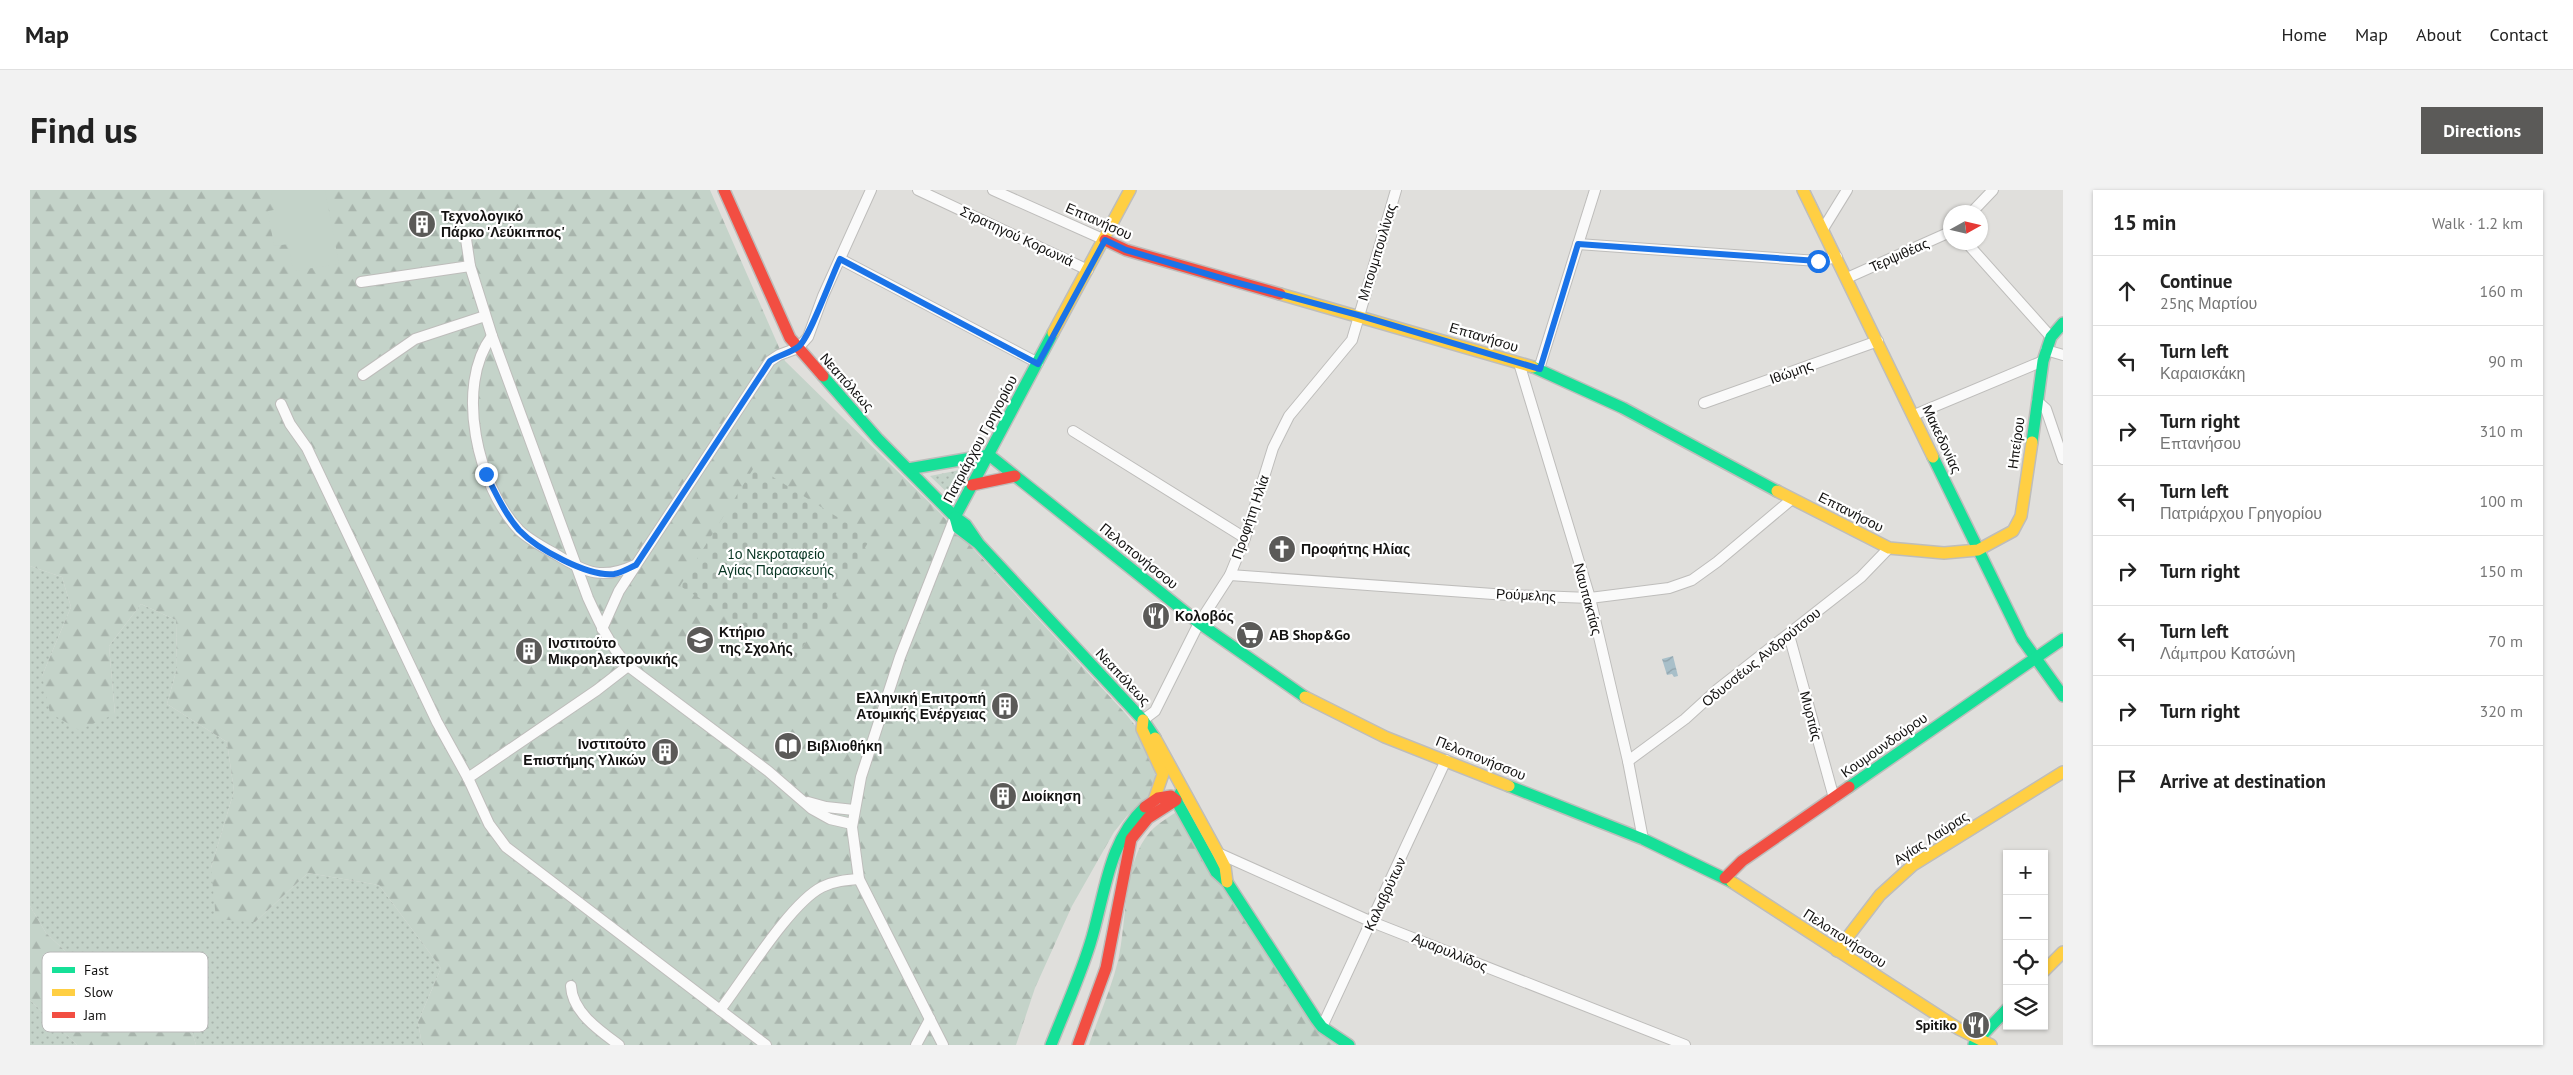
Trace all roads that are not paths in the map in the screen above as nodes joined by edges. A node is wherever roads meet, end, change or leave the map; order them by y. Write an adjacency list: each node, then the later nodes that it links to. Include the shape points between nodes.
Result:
1 (724, 190): 30 (main road, Νεαπόλεως, via 784,328)
2 (871, 190): 19 (street)
3 (918, 190): 21 (street, Στρατηγού Κορωνιά)
4 (993, 190): 15 (street, Επτανήσου)
5 (1130, 190): 15 (main road, Πατριάρχου Γρηγορίου)
6 (1396, 190): 24 (street, Μπουμπουλίνας)
7 (1595, 190): 16 (street)
8 (1803, 190): 12 (main road, Μακεδονίας)
9 (1847, 190): 12 (street)
10 (1992, 190): 11 (street)
11 (1978, 205)
12 (1823, 229): 18 (main road, Μακεδονίας)
13 (1943, 235): 22 (street, Τερψιθέας)
14 (466, 239): 20 (street)
15 (1105, 240): 21 (main road, Πατριάρχου Γρηγορίου); 24 (main road, Επτανήσου, via 1126,250)
16 (1578, 244): 18 (street, via 1818,261); 35 (street)
17 (1973, 250): 28 (street)
18 (1837, 257): 22 (main road, Μακεδονίας)
19 (840, 259): 30 (street, via 808,337); 34 (street)
20 (470, 266): 23 (street); 25 (street)
21 (1088, 270): 34 (main road, Πατριάρχου Γρηγορίου)
22 (1847, 278): 29 (main road, Μακεδονίας)
23 (361, 282)
24 (1358, 315): 33 (main road, Επτανήσου); 49 (street, Προφήτη Ηλία, via 1352,340 1289,416 1273,448)
25 (485, 316): 27 (street); 36 (street, via 415,339)
26 (2063, 323): 28 (main road, Ηπείρου)
27 (492, 336): 53 (street); 53 (street, via 478,364 473,401 475,440 486,474 500,502 520,530)
28 (2051, 337): 32 (main road, Ηπείρου)
29 (1878, 341): 38 (street, Ιθώμης); 40 (main road, Μακεδονίας)
30 (798, 348): 44 (main road, Νεαπόλεως); 52 (street, via 770,361)
31 (2063, 355): 32 (street)
32 (2045, 356): 37 (main road, Ηπείρου); 40 (street)
33 (1519, 363): 35 (main road, Επτανήσου); 55 (street, Ναυπακτίας)
34 (1038, 364): 42 (main road, Πατριάρχου Γρηγορίου)
35 (1540, 369): 47 (main road, Επτανήσου, via 1623,408)
36 (363, 375)
37 (2037, 400): 43 (street, via 2046,409); 51 (main road, Ηπείρου, via 2018,526)
38 (1704, 403)
39 (281, 404): 67 (street, via 307,448 432,713)
40 (1914, 415): 51 (main road, Μακεδονίας)
41 (1073, 431): 49 (street)
42 (988, 455): 44 (main road); 45 (main road, Πελοπονήσσου); 46 (main road, Πατριάρχου Γρηγορίου)
43 (2063, 459)
44 (908, 469): 48 (main road, Νεαπόλεως)
45 (1015, 476): 46 (main road); 56 (main road, Πελοπονήσσου)
46 (972, 485): 48 (main road, Πατριάρχου Γρηγορίου)
47 (1792, 499): 50 (main road, Επτανήσου); 55 (street, Ρούμελης, via 1692,580 1669,588)
48 (955, 517): 63 (main road, Νεαπόλεως); 73 (street, via 900,657 866,760)
49 (1245, 538): 54 (street, Προφήτη Ηλία)
50 (1889, 548): 51 (main road, Επτανήσου, via 1944,553); 58 (street, Οδυσσέως Ανδρούτσου, via 1861,577)
51 (1978, 550): 60 (main road, Μακεδονίας)
52 (636, 565): 53 (street, via 616,574); 57 (street, via 619,591)
53 (578, 568): 57 (street)
54 (1230, 575): 55 (street, Ρούμελης); 56 (street, Προφήτη Ηλία)
55 (1590, 598): 65 (street, Ναυπακτίας)
56 (1199, 623): 63 (street, Προφήτη Ηλία, via 1155,711); 64 (main road, Πελοπονήσσου, via 1303,696 1377,733)
57 (602, 629): 61 (street)
58 (1789, 634): 65 (street, Οδυσσέως Ανδρούτσου); 69 (street, Μυρτιάς)
59 (2063, 639): 60 (main road, Κουμουνδούρου)
60 (2034, 658): 62 (main road, Μακεδονίας); 69 (main road, Κουμουνδούρου)
61 (628, 666): 67 (street); 70 (street)
62 (2063, 696)
63 (1143, 720): 68 (main road, Νεαπόλεως); 71 (main road, via 1142,729 1163,774)
64 (1446, 760): 75 (main road, Πελοπονήσσου); 80 (street, Καλαβρύτων)
65 (1628, 761): 75 (street, Ναυπακτίας)
66 (2063, 772): 81 (main road, Αγίας Λαύρας, via 1897,877 1871,904)
67 (468, 778): 85 (street, via 489,824 506,847)
68 (1180, 781): 72 (main road, via 1181,792); 76 (main road, Νεαπόλεως)
69 (1834, 798): 77 (main road, Κουμουνδούρου, via 1742,860)
70 (804, 800): 73 (street, via 826,807); 74 (street, via 826,818)
71 (1154, 800): 72 (main road, via 1167,795); 94 (main road, via 1138,813 1124,833 1110,867 1090,945)
72 (1176, 800): 79 (main road, via 1216,872); 95 (main road, via 1144,821 1131,839 1106,968)
73 (854, 810): 74 (street)
74 (852, 824): 78 (street, via 855,863)
75 (1643, 839): 77 (main road, Πελοπονήσσου)
76 (1218, 853): 79 (main road, Νεαπόλεως, via 1225,867); 80 (street, Αμαρυλλίδος)
77 (1725, 878): 81 (main road, Πελοπονήσσου)
78 (860, 879): 85 (street, via 822,887 799,904); 87 (street)
79 (1227, 882): 88 (main road)
80 (1372, 922): 88 (street, Καλαβρύτων); 97 (street, Αμαρυλλίδος)
81 (1836, 951): 89 (main road, Πελοπονήσσου)
82 (2063, 952): 83 (main road)
83 (2048, 967)
84 (571, 986): 90 (street, via 572,997 583,1014)
85 (720, 1010): 91 (street)
86 (2003, 1013): 89 (main road)
87 (930, 1019): 92 (street); 93 (street)
88 (1322, 1027): 96 (main road)
89 (1976, 1042): 98 (main road, Πελοπονήσσου)
90 (619, 1045)
91 (766, 1045)
92 (916, 1045)
93 (943, 1045)
94 (1051, 1045)
95 (1078, 1045)
96 (1349, 1045)
97 (1685, 1045)
98 (1991, 1045)

